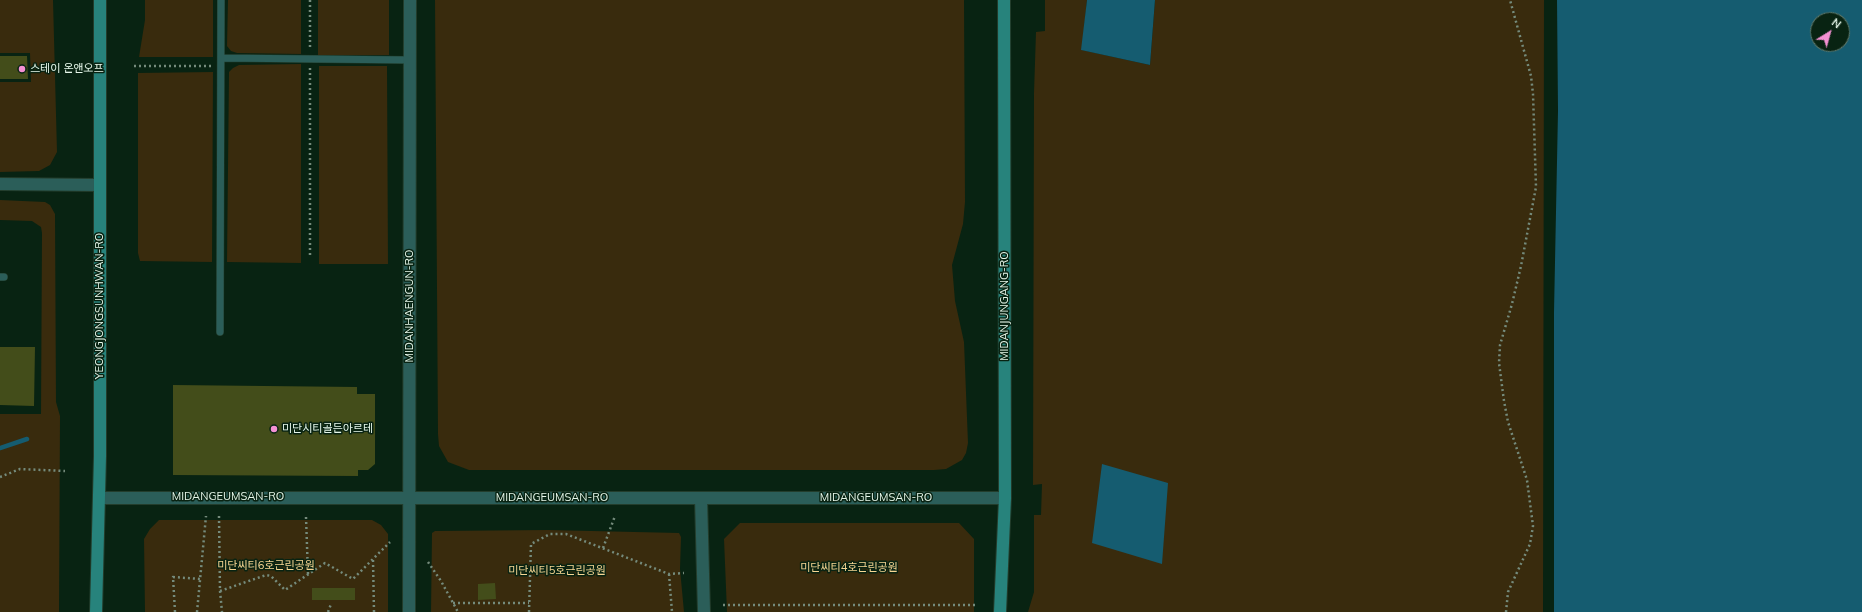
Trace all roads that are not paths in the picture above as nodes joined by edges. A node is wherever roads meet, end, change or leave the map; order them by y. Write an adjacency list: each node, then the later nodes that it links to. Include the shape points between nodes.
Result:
1 (100, 0): 8 (main road, YEONGJONGSUNHWAN-RO)
2 (221, 0): 6 (lane)
3 (410, 0): 5 (street, MIDANHAENGUN-RO)
4 (1004, 0): 13 (main road, MIDANJUNGANG-RO)
5 (410, 60): 6 (lane, via 310,59); 11 (street, MIDANHAENGUN-RO)
6 (221, 62): 9 (lane)
7 (0, 184): 8 (street)
8 (100, 185): 10 (main road, YEONGJONGSUNHWAN-RO)
9 (220, 332)
10 (99, 498): 11 (street, MIDANGEUMSAN-RO); 14 (main road, YEONGJONGSUNHWAN-RO)
11 (410, 498): 12 (street, MIDANGEUMSAN-RO); 15 (street, MIDANHAENGUN-RO)
12 (701, 498): 13 (street, MIDANGEUMSAN-RO); 16 (street)
13 (1005, 498): 17 (main road, MIDANJUNGANG-RO)
14 (96, 612)
15 (409, 612)
16 (704, 612)
17 (1000, 612)

